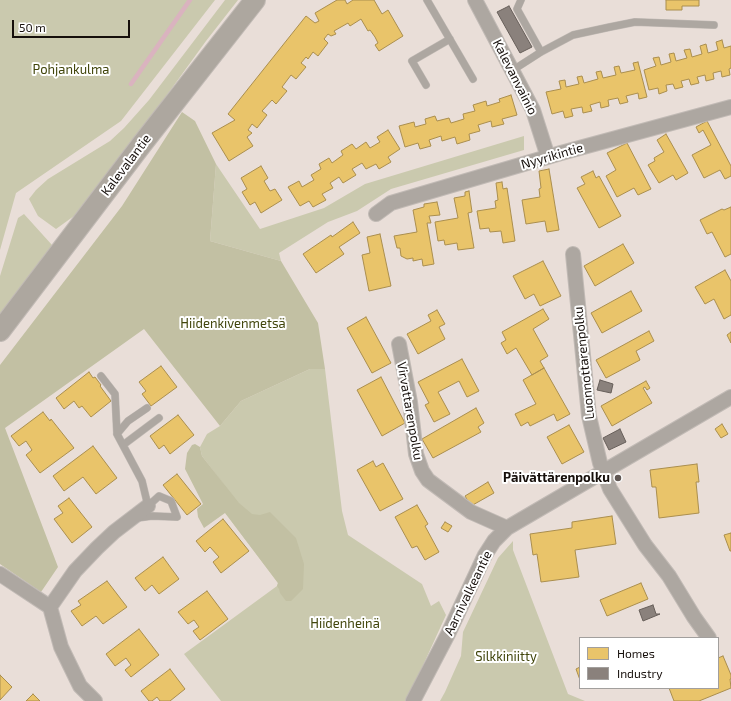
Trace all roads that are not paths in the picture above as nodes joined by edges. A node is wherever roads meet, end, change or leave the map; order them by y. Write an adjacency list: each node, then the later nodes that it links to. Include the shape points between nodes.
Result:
1 (255, 0): 15 (main road, Kalevalantie)
2 (427, 0): 6 (lane)
3 (475, 0): 8 (street, Kalevanvainio)
4 (521, 0): 7 (lane, via 517,9)
5 (714, 25): 7 (lane, via 635,22 573,35)
6 (450, 39): 9 (lane); 10 (lane, via 412,61)
7 (541, 52): 8 (lane)
8 (513, 70): 12 (street, Kalevanvainio, via 533,110)
9 (473, 79)
10 (426, 85)
11 (731, 107): 12 (street, Nyyrikintie)
12 (548, 157): 13 (street, Nyyrikintie, via 391,203)
13 (376, 214)
14 (573, 254): 23 (street, Luonnottarenpolku, via 589,416)
15 (0, 332)
16 (398, 344): 26 (street, Virvattarenpolku, via 410,402 416,454 422,471 436,486 471,512)
17 (101, 376): 21 (lane, via 115,394)
18 (731, 397): 23 (street, Aarnivalkeantie)
19 (147, 408): 21 (lane, via 128,421)
20 (159, 418): 22 (lane)
21 (117, 434): 22 (lane)
22 (123, 445): 24 (lane, via 142,481)
23 (603, 472): 26 (street, Aarnivalkeantie); 29 (street, via 607,484 645,545 669,576)
24 (148, 506): 25 (street); 25 (lane, via 159,496 171,501 177,517 152,516)
25 (132, 519): 28 (street, via 96,548 75,571)
26 (507, 528): 31 (street, Aarnivalkeantie, via 485,555)
27 (0, 574): 28 (street)
28 (50, 607): 30 (street, via 64,653 80,686)
29 (708, 637)
30 (95, 701)
31 (413, 701)

